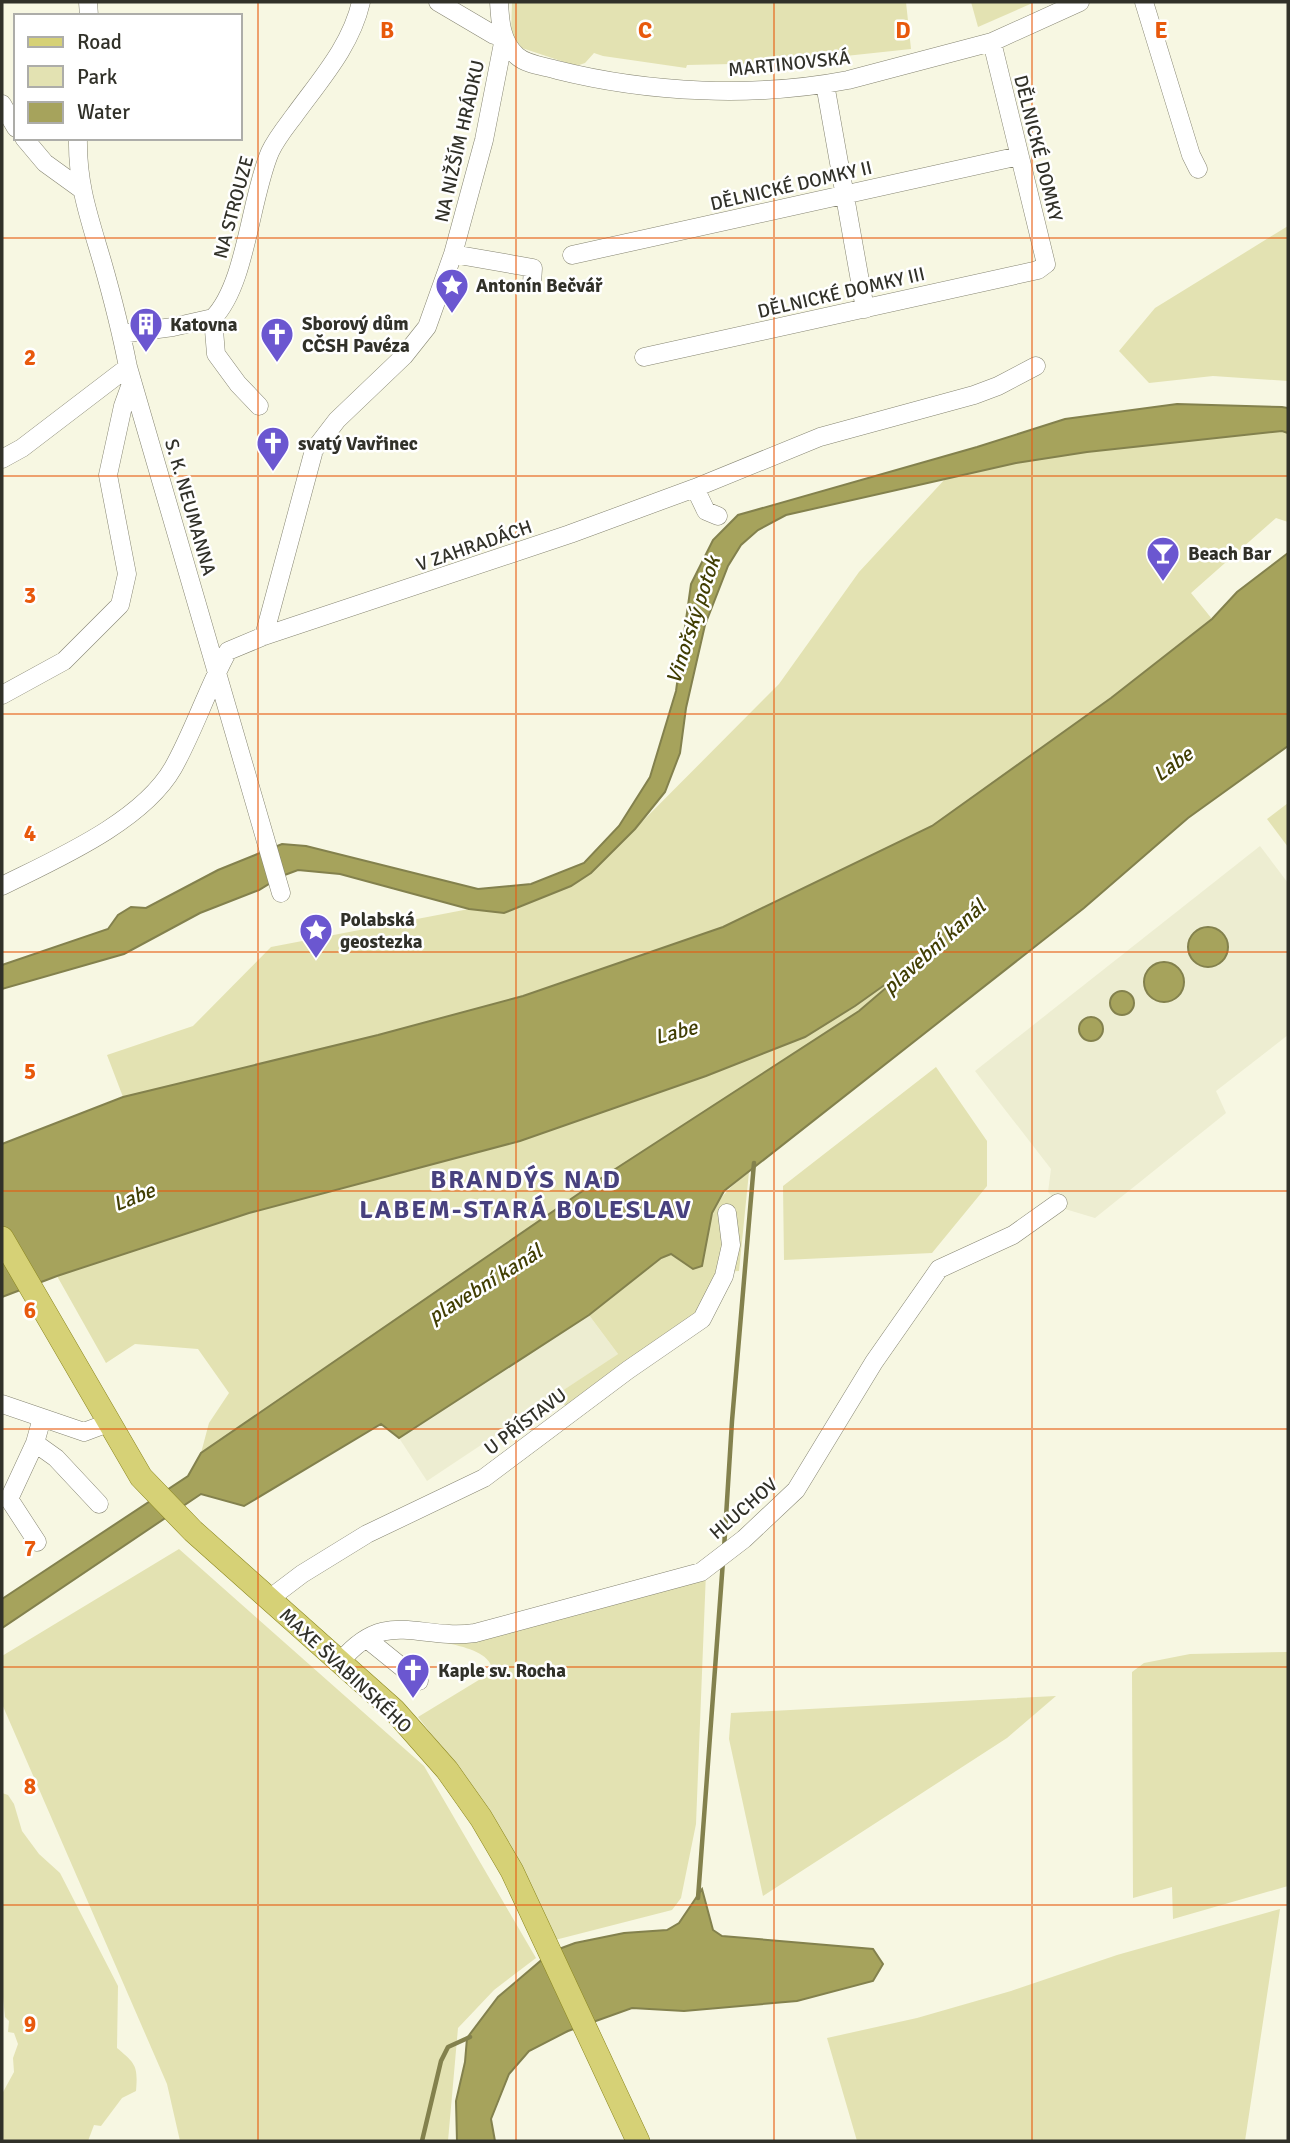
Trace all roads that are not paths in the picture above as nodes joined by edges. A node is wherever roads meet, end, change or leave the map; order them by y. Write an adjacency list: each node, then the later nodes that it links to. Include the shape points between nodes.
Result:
1 (361, 2): 24 (street, NA STROUZE, via 348,41 271,150 234,285)
2 (438, 2): 6 (street)
3 (499, 2): 6 (street)
4 (1080, 2): 7 (street, MARTINOVSKÁ)
5 (1144, 2): 16 (street)
6 (504, 38): 8 (street); 10 (street, NA NIŽŠÍM HRÁDKU)
7 (992, 42): 9 (street, MARTINOVSKÁ); 15 (street, DĚLNICKÉ DOMKY)
8 (525, 62): 9 (street, MARTINOVSKÁ, via 586,77 705,92); 10 (street)
9 (825, 84): 18 (street)
10 (494, 86): 19 (street, NA NIŽŠÍM HRÁDKU)
11 (2, 104): 12 (street)
12 (14, 124)
13 (25, 140): 17 (street, via 45,163)
14 (78, 140): 17 (street, S. K. NEUMANNA)
15 (1019, 156): 18 (street, DĚLNICKÉ DOMKY II); 21 (street, DĚLNICKÉ DOMKY)
16 (1198, 169)
17 (81, 189): 25 (street, S. K. NEUMANNA)
18 (843, 194): 20 (street, DĚLNICKÉ DOMKY II); 23 (street)
19 (453, 254): 22 (street, via 533,268); 33 (street, NA NIŽŠÍM HRÁDKU, via 427,327 314,450)
20 (572, 255)
21 (1046, 264): 23 (street, DĚLNICKÉ DOMKY III, via 1038,270)
22 (532, 283)
23 (865, 309): 26 (street, DĚLNICKÉ DOMKY III)
24 (213, 318): 25 (street); 29 (street, via 216,354)
25 (121, 334): 28 (street, S. K. NEUMANNA)
26 (645, 357)
27 (1036, 366): 31 (street, V ZAHRADÁCH, via 974,396 820,437)
28 (130, 374): 30 (street); 35 (street, S. K. NEUMANNA); 37 (street, via 108,475 127,574 120,605 64,661)
29 (259, 406)
30 (2, 459)
31 (695, 488): 32 (street, via 706,511); 33 (street, V ZAHRADÁCH, via 509,556)
32 (718, 516)
33 (264, 636): 35 (street, via 228,651)
34 (27, 668): 36 (street)
35 (216, 673): 38 (street, via 172,770 147,800 77,848); 39 (street, S. K. NEUMANNA)
36 (2, 682)
37 (2, 695)
38 (2, 886)
39 (281, 893)
40 (1058, 1203): 50 (street, HLUCHOV, via 1013,1235 939,1269 874,1362 796,1490 701,1572 475,1633 403,1628 383,1630)
41 (727, 1213): 49 (street, U PŘÍSTAVU, via 731,1245 724,1276 702,1319 484,1478 367,1534)
42 (2, 1238): 45 (main road, MAXE ŠVABINSKÉHO)
43 (2, 1404): 44 (street)
44 (42, 1418): 45 (street, via 84,1432); 46 (street)
45 (108, 1423): 49 (main road, MAXE ŠVABINSKÉHO, via 148,1485)
46 (35, 1443): 47 (street, via 56,1458); 48 (street, via 9,1499)
47 (99, 1504)
48 (37, 1542)
49 (269, 1599): 51 (main road, MAXE ŠVABINSKÉHO)
50 (367, 1639): 51 (street, HLUCHOV); 52 (street)
51 (341, 1661): 53 (main road, MAXE ŠVABINSKÉHO, via 394,1710 447,1770 494,1840)
52 (419, 1681)
53 (638, 2141)

